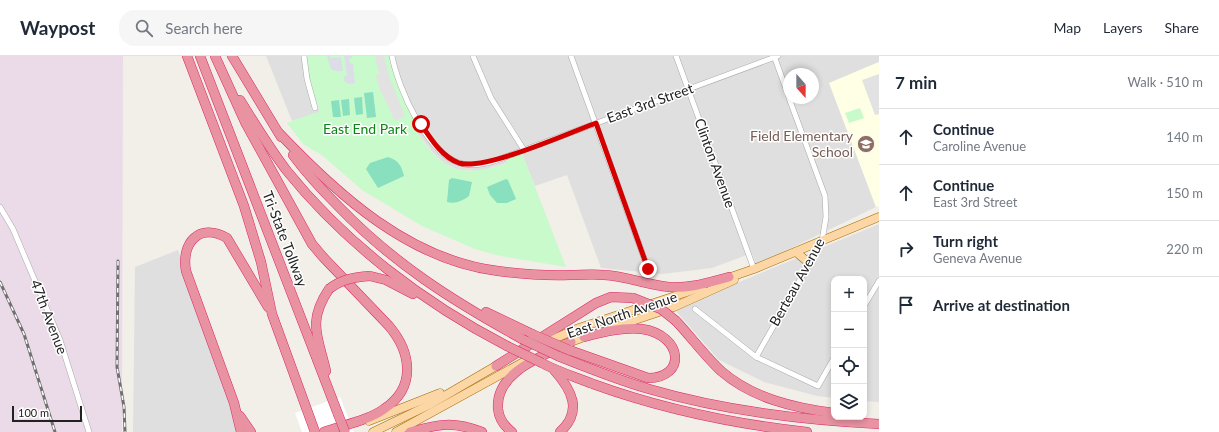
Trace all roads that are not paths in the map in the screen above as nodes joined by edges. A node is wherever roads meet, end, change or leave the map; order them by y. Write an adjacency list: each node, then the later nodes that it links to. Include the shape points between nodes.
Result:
1 (187, 56): 30 (highway, Tri-State Tollway, via 244,206 261,262)
2 (200, 56): 39 (highway, Tri-State Tollway)
3 (232, 56): 16 (highway)
4 (304, 56): 14 (street)
5 (392, 56): 17 (street, East 3rd Street, via 407,100 429,137 458,163 486,163)
6 (473, 56): 17 (street, via 491,98)
7 (571, 56): 15 (street)
8 (676, 56): 12 (street, Clinton Avenue)
9 (776, 56): 11 (street, Berteau Avenue); 12 (street, East 3rd Street)
10 (216, 59): 31 (highway, via 287,171 328,217 379,264); 49 (highway, via 245,122 312,244 398,337 404,349 407,375 401,390 390,404 375,414)
11 (783, 78)
12 (688, 89): 15 (street, East 3rd Street); 25 (street, Clinton Avenue)
13 (791, 104): 20 (street, Berteau Avenue, via 824,196 826,217)
14 (315, 108)
15 (596, 123): 17 (street, East 3rd Street); 24 (street)
16 (279, 133): 23 (highway, via 306,174 366,235); 26 (highway, via 335,190 362,211 406,239 463,263 522,274 611,275 672,287 692,286)
17 (524, 150)
18 (2, 206): 46 (street, 47th Avenue, via 60,340)
19 (879, 217): 20 (main road, East North Avenue)
20 (822, 241): 21 (main road, East North Avenue); 22 (street, Berteau Avenue)
21 (796, 252): 22 (main road); 25 (main road, East North Avenue)
22 (809, 263): 34 (street, Berteau Avenue)
23 (406, 267): 33 (highway, bridge, via 485,312 532,334); 44 (highway, bridge, via 452,300 522,339 558,356 649,389 721,407 804,419)
24 (648, 269)
25 (754, 269): 26 (main road, East North Avenue); 32 (main road, East North Avenue, via 674,307)
26 (729, 277): 36 (main road, East North Avenue, via 656,304 579,328)
27 (879, 281): 28 (street)
28 (867, 301)
29 (695, 309): 34 (street)
30 (272, 314): 40 (highway, via 227,238 208,233 188,243 184,259 186,271); 45 (highway, Tri-State Tollway)
31 (466, 323): 37 (highway, bridge); 39 (highway, bridge, via 386,280 370,276 353,277 337,283 320,303 315,326)
32 (584, 337): 33 (main road, East North Avenue); 33 (highway, via 623,329 652,331 670,341 675,361 666,374 648,378)
33 (570, 346): 52 (main road, East North Avenue, via 517,365); 55 (highway, via 517,371 506,380 499,395 499,412 504,424)
34 (756, 357): 35 (street, via 818,386)
35 (831, 363)
36 (496, 366): 38 (main road, East North Avenue); 41 (highway, bridge, via 596,303 611,297 633,298 661,309 676,321 721,371 743,387 786,404)
37 (553, 369): 56 (highway, via 569,390 573,404 570,419); 57 (highway, via 633,398 680,410 733,422)
38 (482, 373): 49 (main road, via 388,414); 51 (main road, East North Avenue, via 428,405)
39 (331, 396): 50 (highway, Tri-State Tollway, bridge)
40 (234, 402): 47 (highway); 48 (highway)
41 (831, 412)
42 (867, 418): 43 (highway)
43 (879, 420)
44 (879, 424)
45 (313, 429)
46 (89, 432)
47 (241, 432)
48 (251, 432)
49 (325, 432)
50 (345, 432)
51 (373, 432)
52 (396, 432)
53 (410, 432): 54 (highway, via 447,424)
54 (482, 432)
55 (512, 432)
56 (560, 432)
57 (807, 432)

